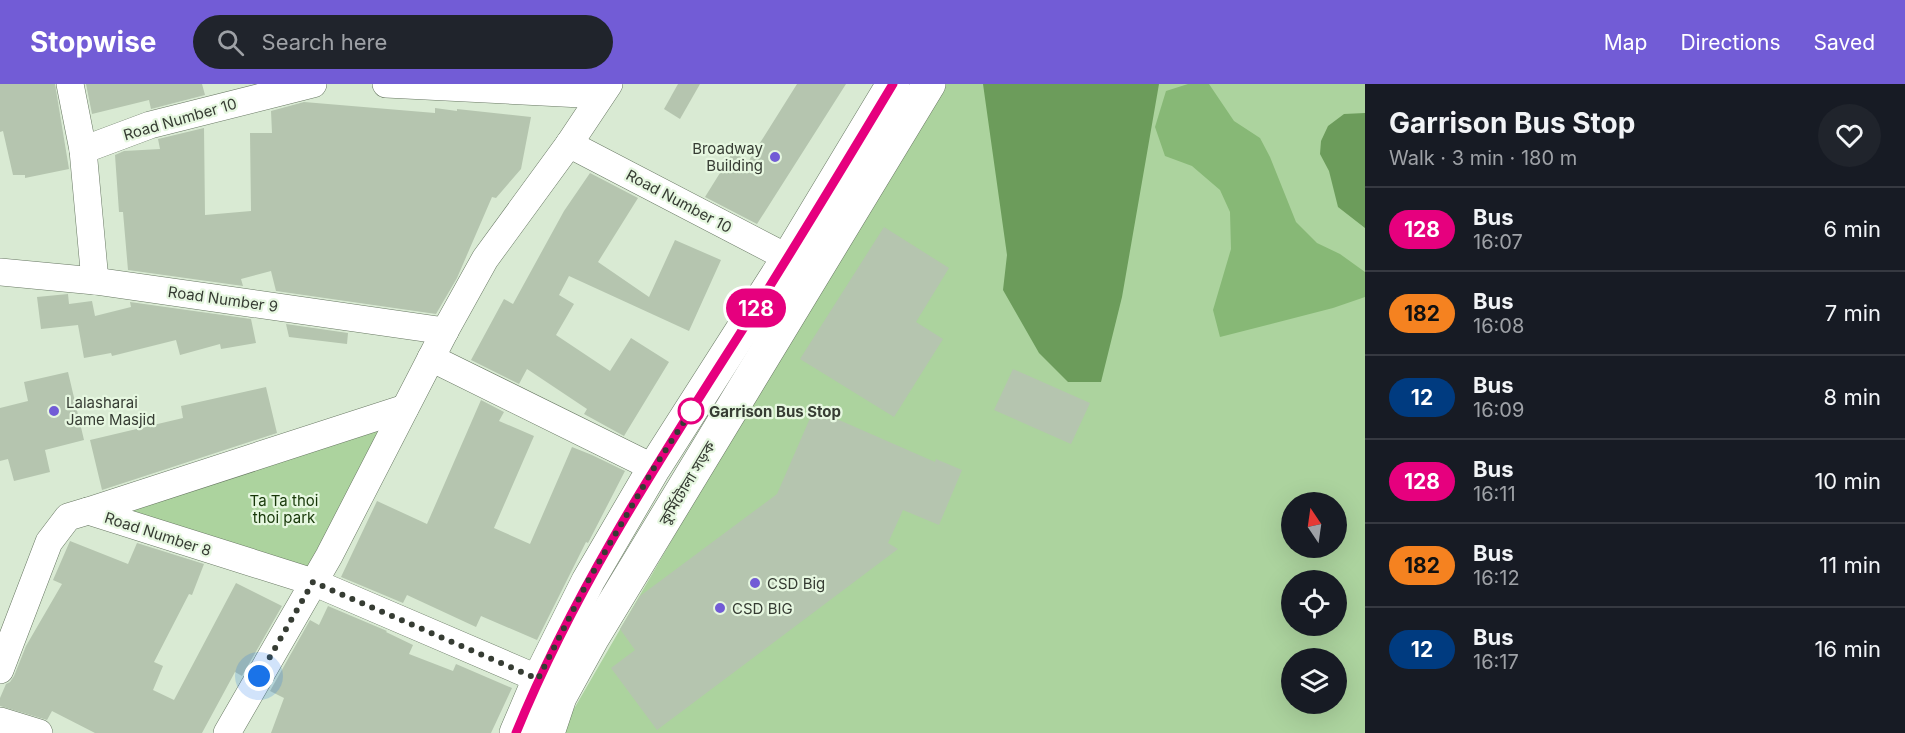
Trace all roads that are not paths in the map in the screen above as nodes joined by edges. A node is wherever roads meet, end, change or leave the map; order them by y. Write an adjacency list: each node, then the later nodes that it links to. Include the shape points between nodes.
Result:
1 (70, 84): 8 (street)
2 (313, 84): 8 (street, Road Number 10, via 150,125)
3 (386, 84): 6 (street)
4 (893, 84): 9 (main road)
5 (929, 84): 24 (main road, কুর্মিটোলা সড়ক, via 592,639 560,697)
6 (605, 90): 7 (street)
7 (569, 144): 9 (street, Road Number 10); 12 (street, via 485,259)
8 (83, 150): 11 (street)
9 (788, 258): 15 (main road)
10 (0, 272): 11 (street, Road Number 9)
11 (95, 281): 12 (street, Road Number 9)
12 (445, 331): 13 (street)
13 (431, 358): 14 (street); 15 (street)
14 (405, 408): 16 (street, Road Number 8); 17 (street)
15 (654, 468): 19 (main road, via 588,581)
16 (88, 511): 17 (street, Road Number 8); 18 (street, via 68,517 49,542)
17 (313, 582): 19 (street, Road Number 8); 22 (street)
18 (0, 670)
19 (538, 679): 23 (main road)
20 (0, 721): 21 (street)
21 (39, 733)
22 (227, 733)
23 (516, 733)
24 (548, 733)

